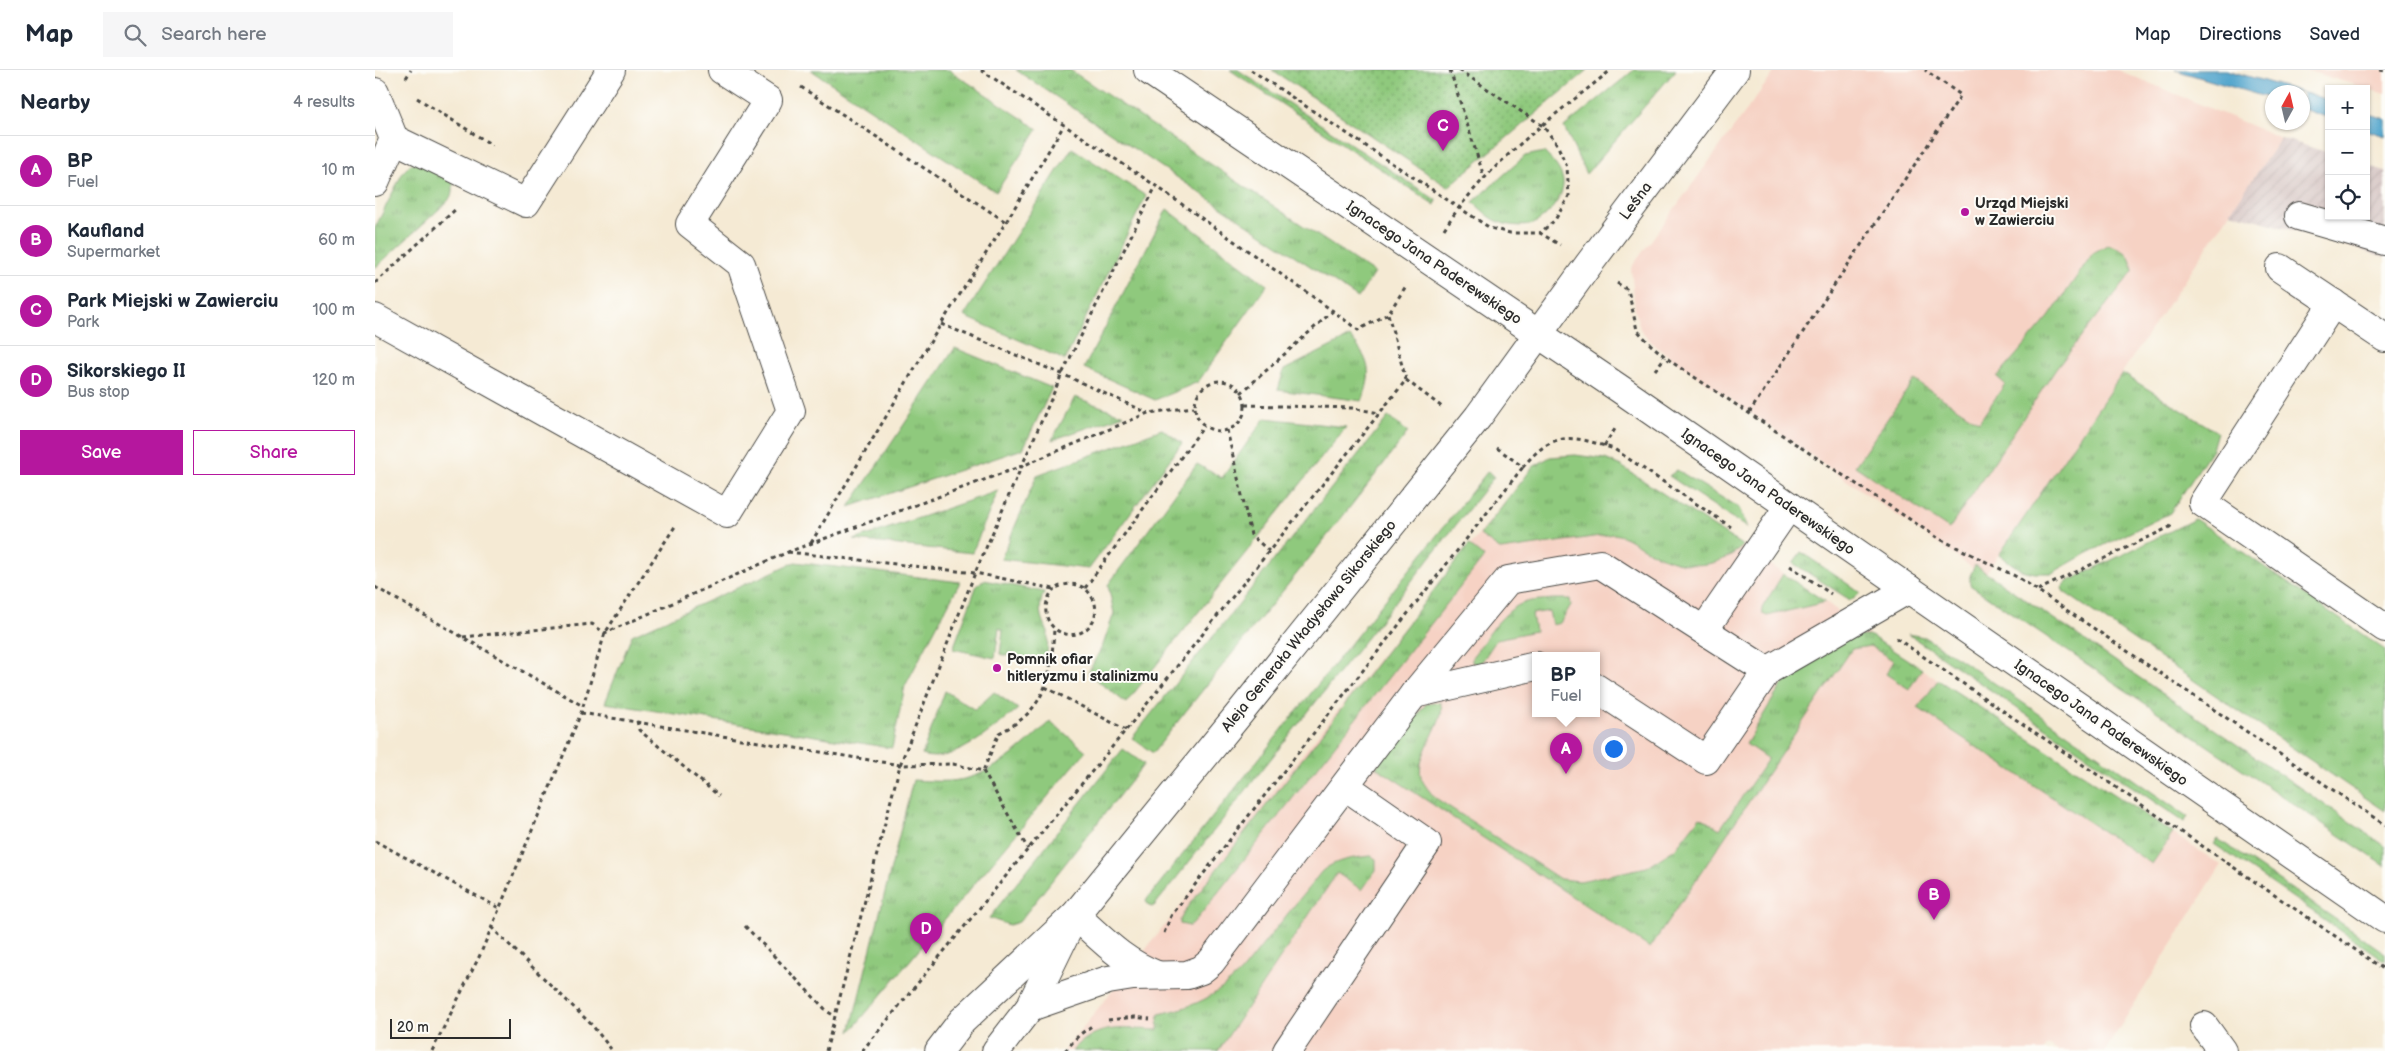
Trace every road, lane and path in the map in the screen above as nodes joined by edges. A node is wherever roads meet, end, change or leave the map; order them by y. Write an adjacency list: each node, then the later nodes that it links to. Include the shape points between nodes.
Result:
1 (411, 70): 14 (path)
2 (611, 70): 24 (street, via 525,203)
3 (722, 70): 55 (street, via 768,100 690,224 741,264 791,411 727,514)
4 (981, 70): 18 (path)
5 (1148, 70): 31 (street, Ignacego Jana Paderewskiego)
6 (1251, 70): 26 (path)
7 (1451, 70): 22 (path)
8 (1459, 70): 19 (path)
9 (1611, 70): 19 (path)
10 (1735, 70): 32 (street, Leśna)
11 (1925, 70): 49 (path, via 1961,94)
12 (2380, 70): 13 (path)
13 (2385, 71)
14 (404, 82)
15 (801, 86): 28 (path)
16 (375, 92): 20 (street)
17 (409, 93): 21 (path)
18 (1064, 125): 25 (path); 28 (path)
19 (1543, 126): 22 (path); 29 (path, via 1557,144 1567,167 1569,196 1555,220)
20 (394, 139): 23 (street); 24 (street)
21 (494, 146)
22 (1484, 177): 26 (path)
23 (375, 182)
24 (485, 183): 34 (path)
25 (1156, 186): 36 (path); 42 (path)
26 (1459, 206): 29 (path, via 1490,228 1510,233); 31 (path)
27 (2299, 216): 30 (street)
28 (1006, 222): 39 (path)
29 (1540, 233): 32 (path)
30 (2385, 241)
31 (1425, 257): 37 (path); 40 (street, Ignacego Jana Paderewskiego)
32 (1589, 264): 40 (street, Leśna); 49 (path, via 1628,290 1637,330 1651,345)
33 (2280, 268): 35 (street)
34 (375, 284)
35 (2333, 303): 41 (street); 67 (street, via 2203,503)
36 (1333, 311): 37 (path, via 1358,330); 44 (path)
37 (1388, 314): 43 (path)
38 (375, 318): 55 (street)
39 (941, 324): 42 (path); 57 (path)
40 (1539, 333): 51 (street, Aleja Generała Władysława Sikorskiego); 56 (street, Ignacego Jana Paderewskiego)
41 (2385, 338)
42 (1063, 374): 47 (path); 53 (path)
43 (1407, 380): 48 (path); 51 (path)
44 (1241, 393): 45 (path); 46 (path, via 1223,381 1213,382 1196,396)
45 (1245, 406): 48 (path, via 1352,408); 52 (path, via 1238,424)
46 (1195, 407): 47 (path); 50 (path, via 1197,418)
47 (1148, 413): 53 (path)
48 (1380, 413): 60 (path)
49 (1749, 413): 85 (path, via 1938,538 2026,582)
50 (1204, 426): 52 (path, via 1216,431); 63 (path)
51 (1470, 428): 54 (path); 89 (street, Aleja Generała Władysława Sikorskiego)
52 (1227, 430): 60 (path, via 1251,535)
53 (1022, 466): 57 (path); 61 (path)
54 (1523, 467): 58 (path, via 1545,444 1563,438 1582,438 1614,449); 93 (path, via 1228,842 1171,916)
55 (694, 494): 70 (path)
56 (1789, 506): 58 (street); 64 (street, Ignacego Jana Paderewskiego)
57 (811, 543): 59 (path)
58 (1762, 547): 66 (path); 69 (street)
59 (788, 552): 61 (path); 70 (path)
60 (1269, 552): 80 (path)
61 (975, 573): 65 (path); 81 (path)
62 (375, 587): 71 (path)
63 (1085, 588): 65 (path, via 1069,584); 68 (path, via 1095,602 1094,620 1081,633 1062,634)
64 (1909, 589): 66 (street); 90 (street, Ignacego Jana Paderewskiego)
65 (1054, 590): 68 (path, via 1047,598 1045,609 1047,620)
66 (1864, 616): 73 (street); 94 (path)
67 (2385, 628)
68 (1054, 629): 74 (path, via 1052,667)
69 (1704, 630): 73 (street); 76 (street, via 1600,564 1508,580)
70 (605, 633): 71 (path, via 592,624); 77 (path)
71 (463, 638): 77 (path)
72 (1532, 667): 76 (street)
73 (1767, 671): 75 (street, via 1706,760)
74 (1045, 687): 80 (path); 82 (path, via 1033,709 1019,724 999,733)
75 (1600, 691)
76 (1414, 694): 83 (street)
77 (583, 706): 78 (path)
78 (581, 713): 79 (path); 88 (path)
79 (637, 721): 81 (path); 84 (path, via 639,730)
80 (1127, 730): 87 (path)
81 (900, 765): 82 (path, via 953,764); 97 (path)
82 (983, 771): 87 (path)
83 (1345, 786): 95 (street, via 1211,962 1187,975); 109 (street, via 1427,843)
84 (719, 796)
85 (2385, 825)
86 (375, 841): 88 (path)
87 (1028, 849): 105 (path)
88 (499, 908): 92 (path)
89 (1075, 915): 95 (street, via 1136,967); 96 (street, Aleja Generała Władysława Sikorskiego); 106 (street, Aleja Generała Władysława Sikorskiego, via 962,1021)
90 (2385, 919)
91 (745, 926): 97 (path)
92 (491, 928): 102 (path, via 592,1025); 103 (path)
93 (1164, 933)
94 (2385, 970)
95 (1157, 975): 96 (street, via 1108,980)
96 (1031, 1007): 107 (street, Aleja Generała Władysława Sikorskiego)
97 (835, 1016): 104 (path)
98 (1150, 1019): 99 (path)
99 (1105, 1020)
100 (1099, 1022): 108 (path)
101 (2204, 1026): 110 (street)
102 (611, 1049)
103 (432, 1051)
104 (826, 1051)
105 (862, 1051)
106 (939, 1051)
107 (996, 1051)
108 (1065, 1051)
109 (1287, 1051)
110 (2223, 1051)

